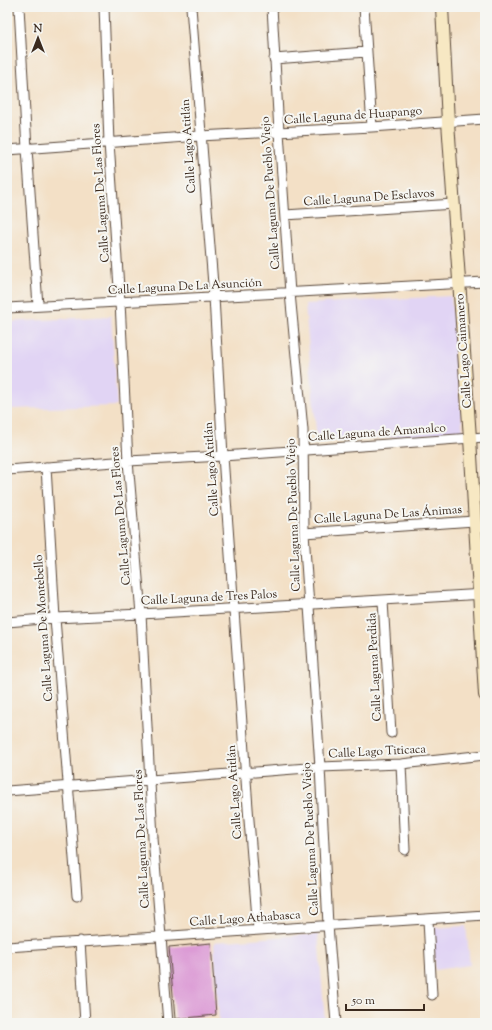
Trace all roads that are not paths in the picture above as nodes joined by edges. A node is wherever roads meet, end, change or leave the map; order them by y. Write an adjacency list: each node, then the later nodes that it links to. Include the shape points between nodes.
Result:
1 (19, 7): 15 (street)
2 (104, 7): 14 (street, Calle Laguna De Las Flores)
3 (191, 7): 13 (street, Calle Lago Atitlán)
4 (272, 7): 8 (street, Calle Laguna De Pueblo Viejo)
5 (364, 7): 7 (street)
6 (442, 7): 10 (street, Calle Lago Caimanero)
7 (366, 52): 8 (street); 11 (street)
8 (274, 59): 12 (street, Calle Laguna De Pueblo Viejo)
9 (485, 119): 10 (street, Calle Laguna de Huapango)
10 (448, 122): 11 (street, Calle Laguna de Huapango); 17 (street, Calle Lago Caimanero)
11 (372, 127): 12 (street, Calle Laguna de Huapango)
12 (278, 132): 13 (street, Calle Laguna de Huapango); 18 (street, Calle Laguna De Pueblo Viejo)
13 (200, 136): 14 (street, Calle Laguna de Huapango); 22 (street, Calle Lago Atitlán)
14 (109, 143): 15 (street, Calle Laguna de Huapango); 23 (street, Calle Laguna De Las Flores)
15 (27, 149): 16 (street, Calle Laguna de Huapango); 24 (street)
16 (7, 150)
17 (454, 204): 18 (street, Calle Laguna De Esclavos); 20 (street, Calle Lago Caimanero)
18 (285, 215): 21 (street, Calle Laguna De Pueblo Viejo)
19 (485, 282): 20 (street, Calle Laguna De La Asunción)
20 (460, 284): 21 (street, Calle Laguna De La Asunción); 27 (street, Calle Lago Caimanero)
21 (290, 293): 22 (street, Calle Laguna De La Asunción); 28 (street, Calle Laguna De Pueblo Viejo, via 303,430)
22 (214, 297): 23 (street, Calle Laguna De La Asunción); 29 (street, Calle Lago Atitlán)
23 (120, 302): 24 (street, Calle Laguna De La Asunción); 30 (street, Calle Laguna De Las Flores)
24 (38, 306): 25 (street, Calle Laguna De La Asunción)
25 (7, 308)
26 (485, 437): 27 (street, Calle Laguna de Amanalco)
27 (470, 438): 28 (street, Calle Laguna de Amanalco); 33 (street, Calle Lago Caimanero)
28 (302, 450): 29 (street, Calle Laguna de Amanalco); 34 (street, Calle Laguna De Pueblo Viejo)
29 (223, 456): 30 (street, Calle Laguna de Amanalco); 39 (street, Calle Lago Atitlán)
30 (128, 461): 31 (street, Calle Laguna de Amanalco); 40 (street, Calle Laguna De Las Flores)
31 (46, 467): 32 (street, Calle Laguna de Amanalco); 41 (street, Calle Laguna De Montebello)
32 (7, 470)
33 (474, 522): 34 (street, Calle Laguna De Las Ánimas); 35 (street, Calle Lago Caimanero)
34 (304, 533): 37 (street, Calle Laguna De Pueblo Viejo)
35 (482, 594): 36 (street, Calle Laguna de Tres Palos); 38 (street, Calle Lago Caimanero)
36 (383, 601): 37 (street, Calle Laguna de Tres Palos); 44 (street, Calle Laguna Perdida)
37 (308, 604): 39 (street, Calle Laguna de Tres Palos); 47 (street, Calle Laguna De Pueblo Viejo)
38 (482, 608): 43 (street, Calle Lago Caimanero)
39 (234, 609): 40 (street, Calle Laguna de Tres Palos); 48 (street, Calle Lago Atitlán)
40 (141, 614): 41 (street, Calle Laguna de Tres Palos); 49 (street, Calle Laguna De Las Flores)
41 (55, 618): 42 (street, Calle Laguna de Tres Palos); 50 (street, Calle Laguna De Montebello)
42 (7, 622)
43 (485, 695)
44 (391, 733)
45 (485, 755): 46 (street, Calle Lago Titicaca)
46 (401, 764): 47 (street, Calle Lago Titicaca); 52 (street)
47 (320, 767): 48 (street, Calle Lago Titicaca); 56 (street, Calle Laguna De Pueblo Viejo)
48 (246, 774): 49 (street, Calle Lago Titicaca); 57 (street, Calle Lago Atitlán)
49 (151, 780): 50 (street, Calle Lago Titicaca); 58 (street, Calle Laguna De Las Flores)
50 (68, 786): 51 (street, Calle Lago Titicaca); 53 (street, Calle Laguna De Montebello)
51 (7, 791)
52 (405, 850)
53 (77, 896)
54 (485, 915): 55 (street, Calle Lago Athabasca)
55 (428, 920): 56 (street, Calle Lago Athabasca); 61 (street)
56 (328, 926): 57 (street, Calle Lago Athabasca); 64 (street, Calle Laguna De Pueblo Viejo)
57 (258, 930): 58 (street, Calle Lago Athabasca)
58 (160, 936): 59 (street, Calle Lago Athabasca); 63 (street, Calle Laguna De Las Flores)
59 (80, 941): 60 (street, Calle Lago Athabasca); 62 (street)
60 (7, 947)
61 (432, 995)
62 (85, 1023)
63 (168, 1023)
64 (336, 1023)

